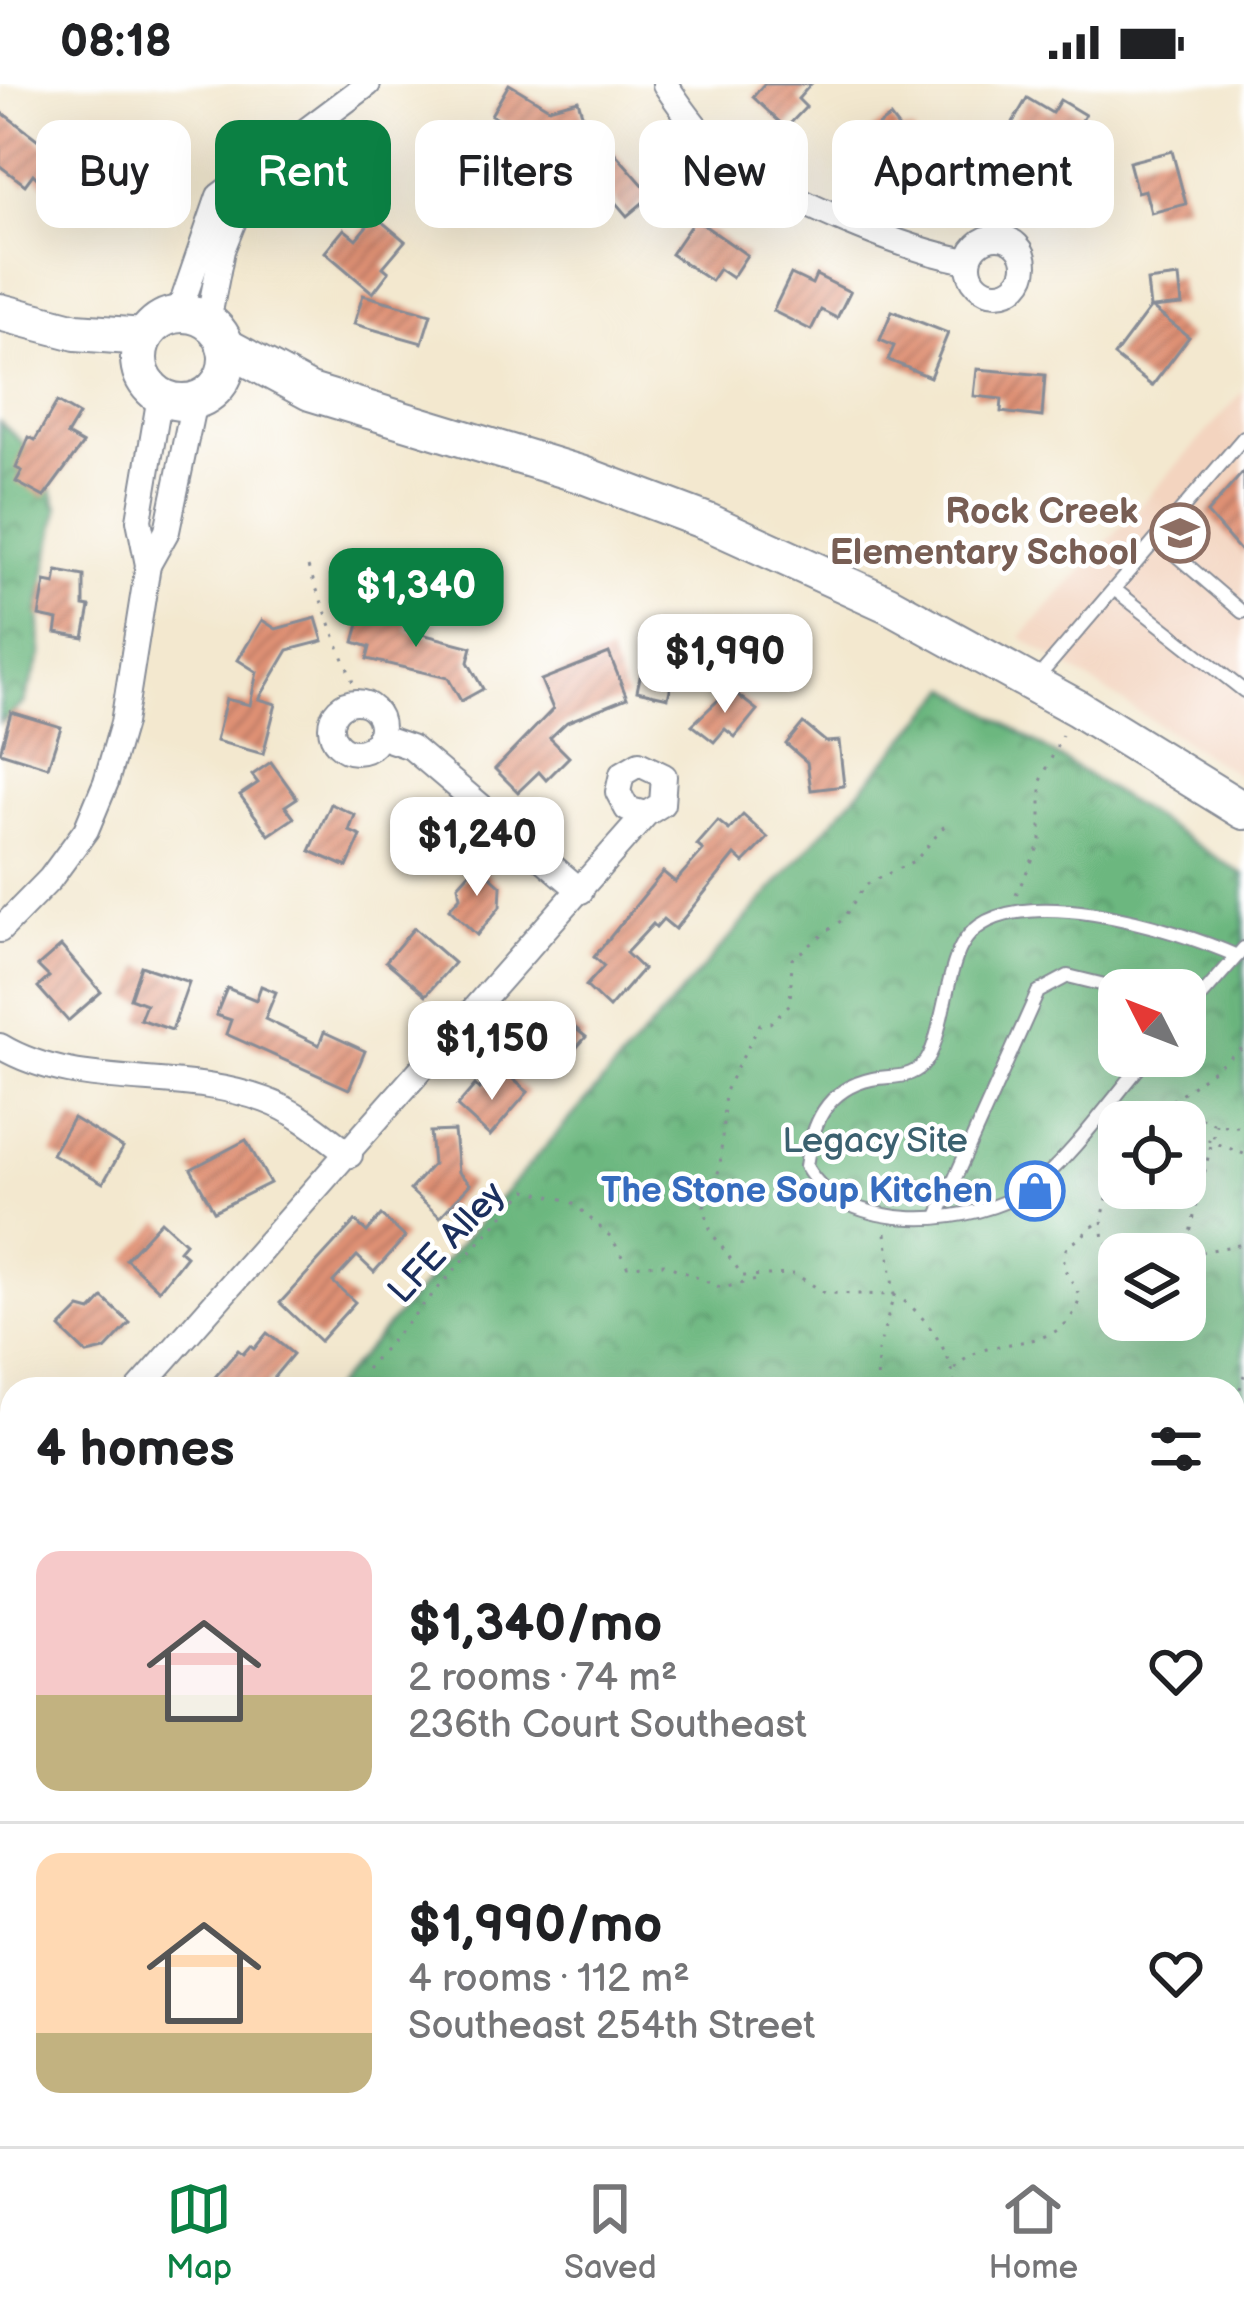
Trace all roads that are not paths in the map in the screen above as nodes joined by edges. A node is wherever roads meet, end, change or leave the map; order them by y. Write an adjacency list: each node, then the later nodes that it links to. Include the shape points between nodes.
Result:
1 (368, 84): 5 (street, via 254,171 222,250)
2 (665, 84): 3 (street, via 728,159 777,190)
3 (969, 261)
4 (0, 312): 6 (main road, via 76,332)
5 (204, 328): 6 (main road, via 226,368); 6 (main road, via 160,320); 7 (main road)
6 (171, 378): 7 (main road); 18 (street, via 140,520 148,565 106,782 86,830)
7 (310, 392): 12 (main road, via 584,475 708,522 888,604)
8 (1244, 437): 9 (lane)
9 (1157, 538): 10 (lane); 11 (lane)
10 (1114, 589): 12 (lane); 13 (lane)
11 (1242, 612)
12 (1033, 683): 15 (main road)
13 (1244, 691)
14 (379, 736): 14 (street, via 378,717 361,703 338,710 333,737 357,752); 17 (street, via 411,747)
15 (1244, 811)
16 (646, 814): 17 (street)
17 (581, 891): 24 (street)
18 (0, 930)
19 (1241, 952): 21 (lane); 25 (lane, via 1039,907 1000,915 963,942 928,1062 909,1076 849,1087 824,1108 806,1166 816,1184 858,1210)
20 (1098, 983): 25 (lane, via 1068,976 1038,992)
21 (1206, 991)
22 (0, 1046): 24 (street, via 39,1064 262,1099)
23 (1130, 1077): 25 (lane, via 1035,1185 1007,1201)
24 (350, 1155): 26 (street)
25 (939, 1214)
26 (150, 1377)

